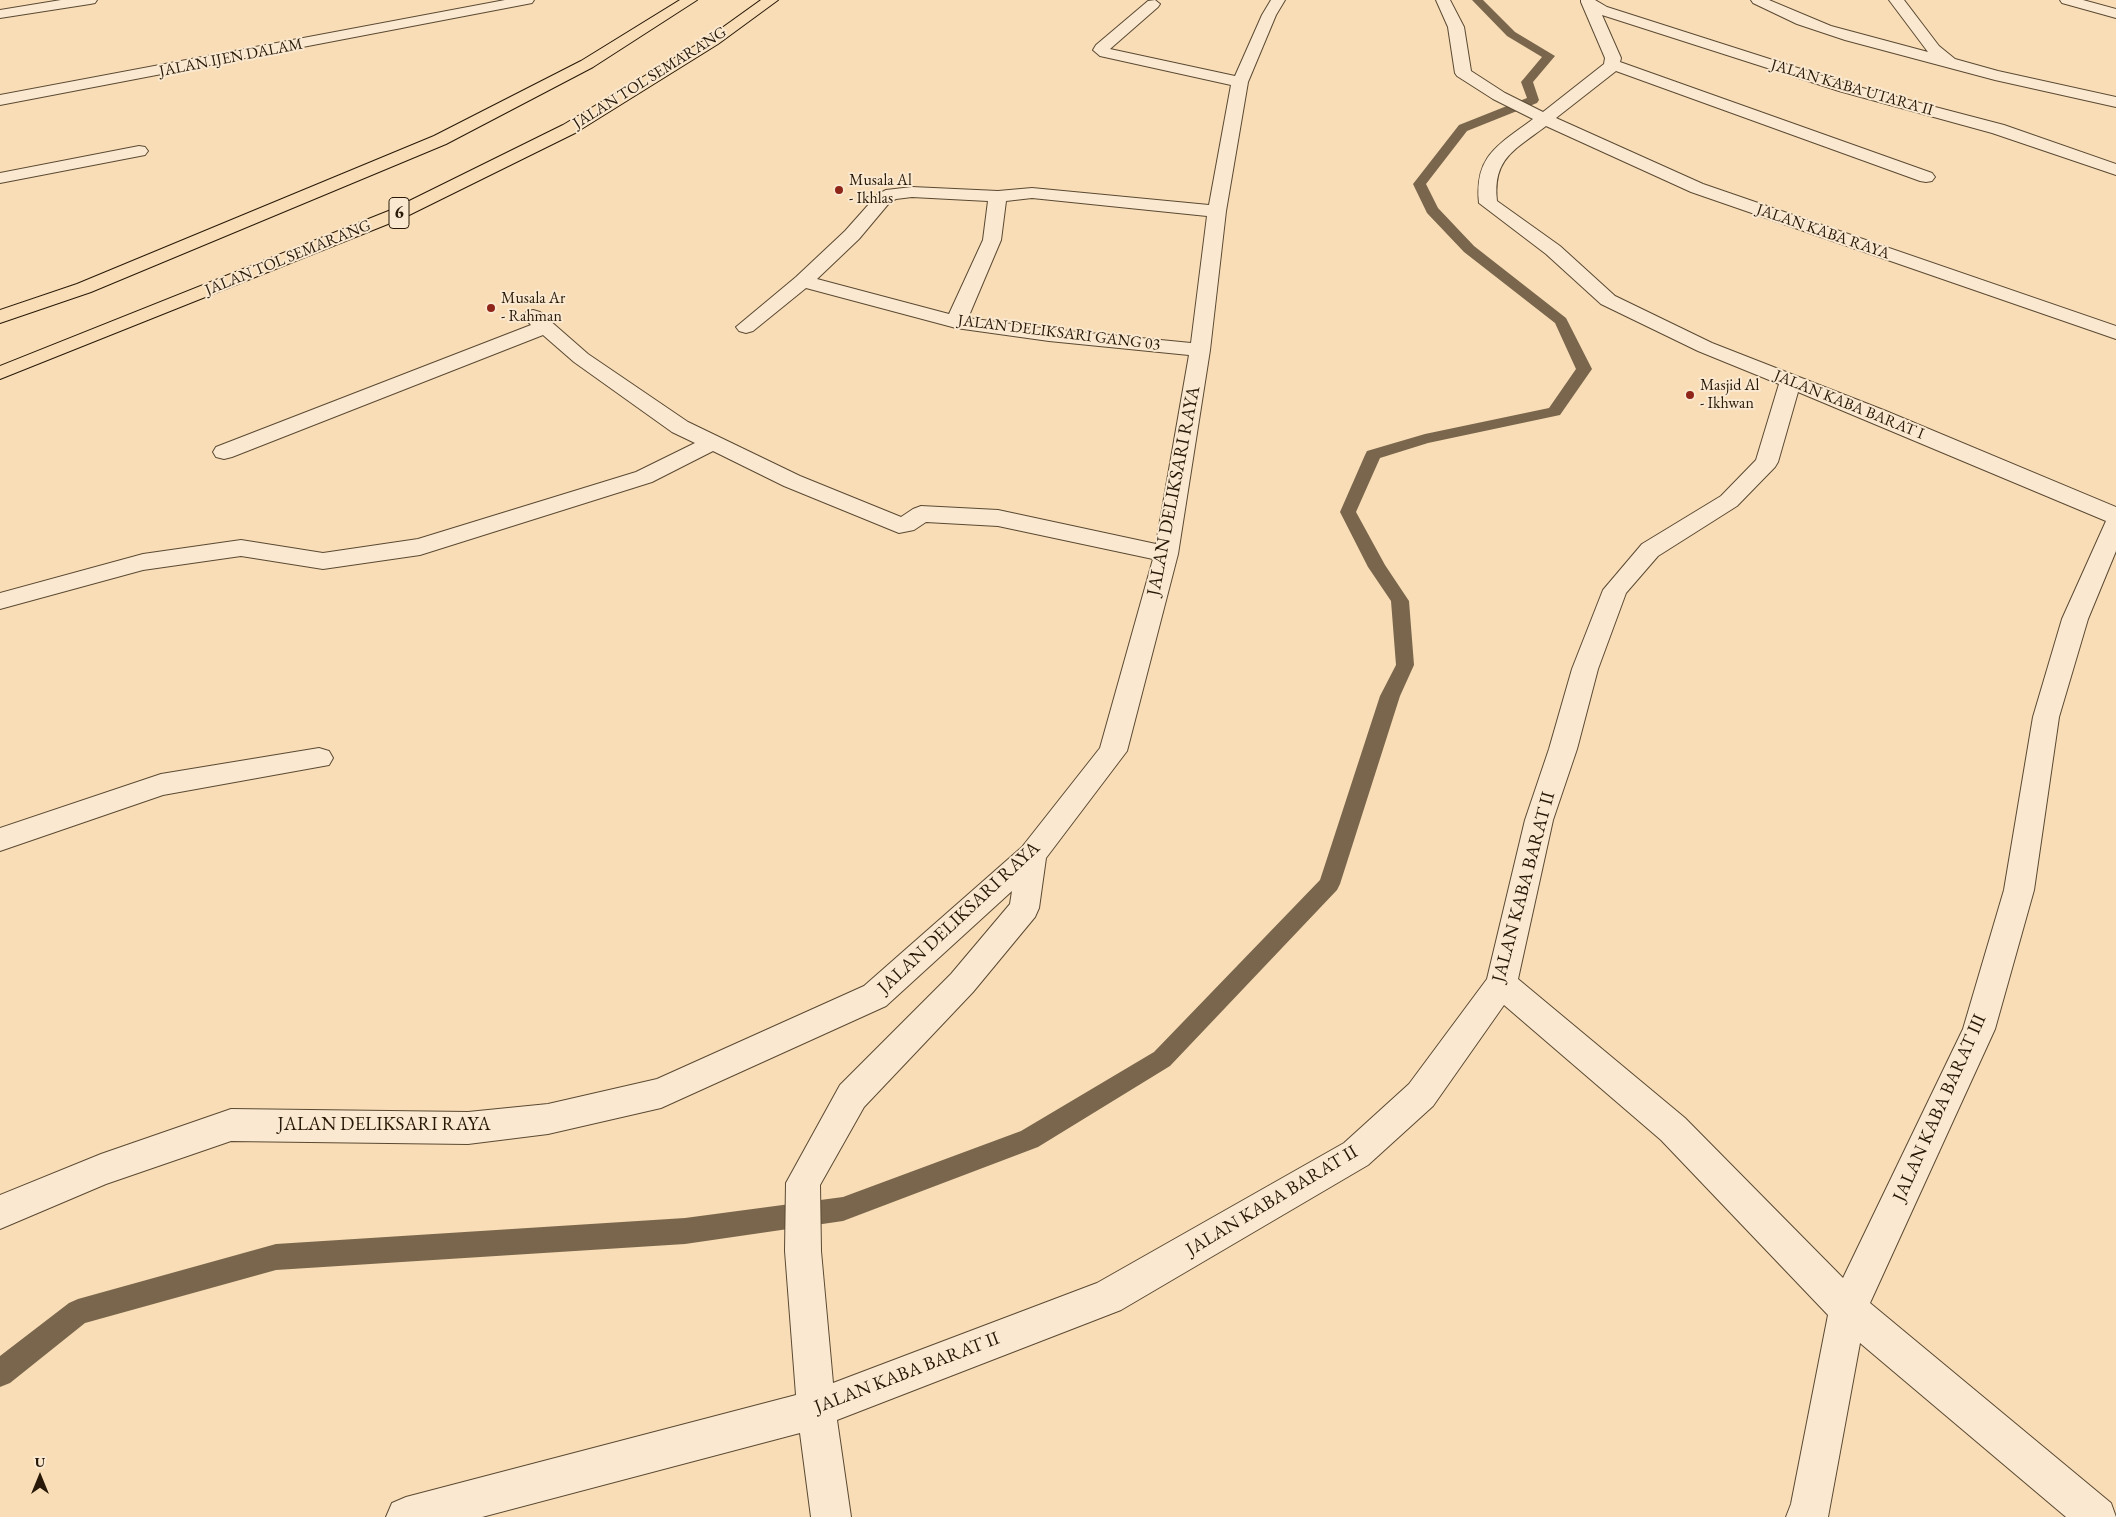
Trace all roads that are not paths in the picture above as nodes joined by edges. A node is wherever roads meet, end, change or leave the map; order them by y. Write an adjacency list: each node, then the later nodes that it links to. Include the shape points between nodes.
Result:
1 (90, 0): 13 (street)
2 (442, 0): 14 (street)
3 (527, 0): 14 (street, JALAN IJEN DALAM)
4 (690, 0): 29 (highway, via 588,64 440,140 93,284)
5 (771, 0): 34 (highway, JALAN TOL SEMARANG / 6, via 713,41 569,129 397,214)
6 (1278, 0): 18 (street, JALAN DELIKSARI RAYA)
7 (1443, 0): 21 (street, JALAN KABA RAYA, via 1456,27 1463,73)
8 (1758, 0): 16 (street, via 1854,38)
9 (1896, 0): 16 (street, via 1934,49)
10 (2067, 0): 15 (street)
11 (1588, 1): 17 (street); 23 (street, JALAN KABA UTARA II, via 1602,10 1845,88 1998,129)
12 (1152, 4): 18 (street, via 1101,50)
13 (0, 14)
14 (462, 14): 19 (street, JALAN IJEN DALAM)
15 (2116, 14)
16 (1948, 61): 20 (street, via 1995,76)
17 (1612, 64): 21 (street, JALAN KABA BARAT I); 25 (street)
18 (1240, 82): 27 (street, JALAN DELIKSARI RAYA)
19 (0, 100)
20 (2116, 102)
21 (1541, 117): 32 (street, JALAN KABA RAYA, via 1697,188); 35 (street, JALAN KABA BARAT I, via 1496,156 1486,185 1488,203 1553,250 1608,300 1705,347)
22 (139, 151): 24 (street)
23 (2116, 170)
24 (0, 178)
25 (1926, 178)
26 (998, 196): 27 (street, via 1032,193); 28 (street, via 892,194 884,198 852,235); 30 (street, via 992,240)
27 (1218, 211): 33 (street, JALAN DELIKSARI RAYA)
28 (803, 281): 30 (street, JALAN DELIKSARI GANG 03); 31 (street)
29 (0, 318)
30 (956, 322): 33 (street, JALAN DELIKSARI GANG 03)
31 (746, 327)
32 (2116, 333)
33 (1200, 350): 40 (street, JALAN DELIKSARI RAYA)
34 (0, 373)
35 (1791, 381): 38 (street, JALAN KABA BARAT I); 45 (street, JALAN KABA BARAT II, via 1767,462 1729,501 1650,550 1615,590 1584,669 1563,750 1539,820)
36 (712, 443): 37 (street, via 680,427 581,358 539,322); 40 (street, via 900,526 921,514 998,518); 41 (street, via 644,477 420,547 323,561 241,548 143,562)
37 (224, 452)
38 (2116, 516)
39 (2116, 523): 47 (street, JALAN KABA BARAT III, via 2075,619 2046,717 2019,890 1979,1029)
40 (1166, 554): 44 (street, JALAN DELIKSARI RAYA, via 1112,751)
41 (0, 601)
42 (319, 758): 43 (street, via 161,785)
43 (0, 840)
44 (1032, 855): 46 (street, JALAN DELIKSARI RAYA, via 875,996 661,1093 548,1119 468,1128 231,1125 101,1170); 48 (street, via 1024,908 962,983 852,1096 803,1182 803,1251)
45 (1501, 984): 47 (street, via 1673,1129); 48 (street, JALAN KABA BARAT II, via 1421,1095 1356,1154 1108,1297)
46 (0, 1212)
47 (1848, 1309): 51 (street, JALAN KABA BARAT III, via 1810,1511); 52 (street)
48 (816, 1409): 49 (street, JALAN KABA BARAT II); 50 (street)
49 (406, 1517)
50 (831, 1517)
51 (1806, 1517)
52 (2097, 1517)

